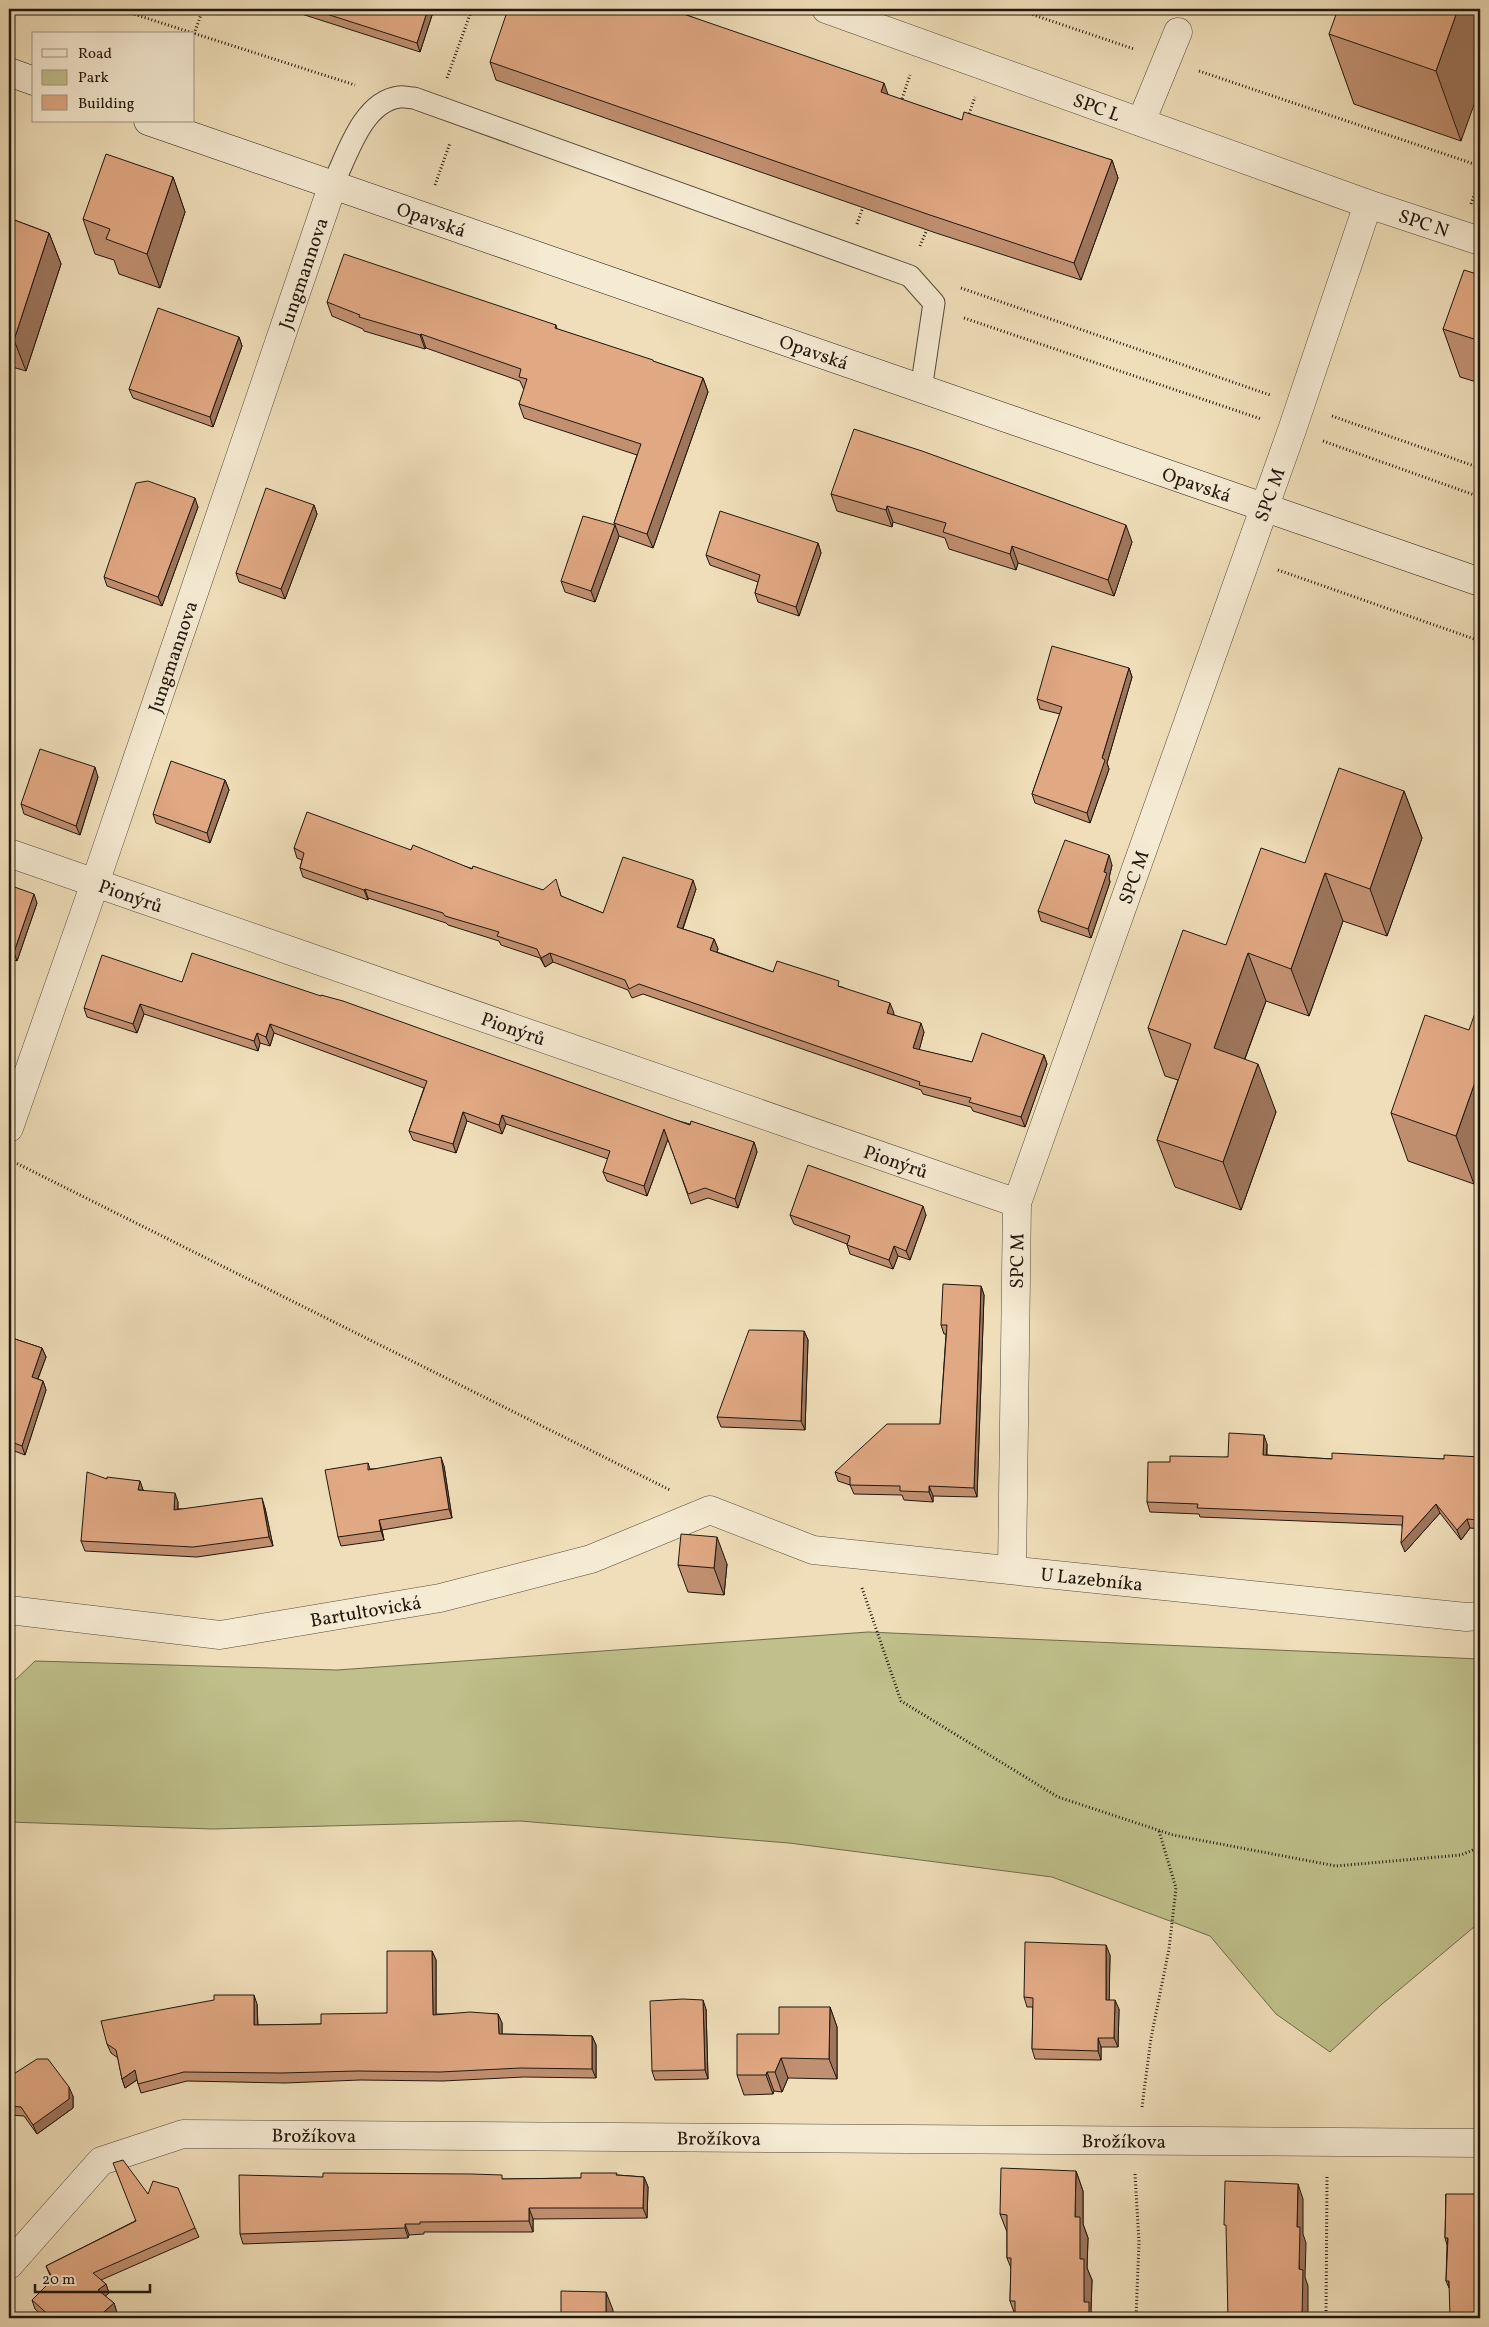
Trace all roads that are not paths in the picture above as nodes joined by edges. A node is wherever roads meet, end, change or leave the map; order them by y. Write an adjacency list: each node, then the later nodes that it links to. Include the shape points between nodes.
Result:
1 (826, 9): 6 (street, SPC L)
2 (1178, 32): 6 (street)
3 (9, 72): 4 (street)
4 (32, 80)
5 (151, 122): 7 (street, Opavská)
6 (1141, 122): 8 (street, SPC L)
7 (334, 184): 10 (street, Opavská); 10 (lane, via 371,113 384,102 399,97 414,98 910,276 934,303); 14 (street, Jungmannova)
8 (1368, 204): 9 (street, SPC N); 11 (street, SPC M)
9 (1480, 241)
10 (921, 390): 11 (street, Opavská)
11 (1264, 508): 12 (street, Opavská); 16 (street, SPC M)
12 (1480, 582)
13 (9, 853): 14 (street, Pionýrů)
14 (95, 883): 15 (street, Jungmannova); 16 (street, Pionýrů)
15 (9, 1128)
16 (1018, 1203): 18 (street, SPC M)
17 (710, 1510): 18 (street, U Lazebníka, via 813,1550); 19 (street, Bartultovická, via 582,1562 440,1598 220,1635)
18 (1012, 1569): 20 (street, U Lazebníka)
19 (9, 1610)
20 (1480, 1616)
21 (1480, 2143): 22 (street, Brožíkova, via 183,2134 101,2161)
22 (9, 2265)

